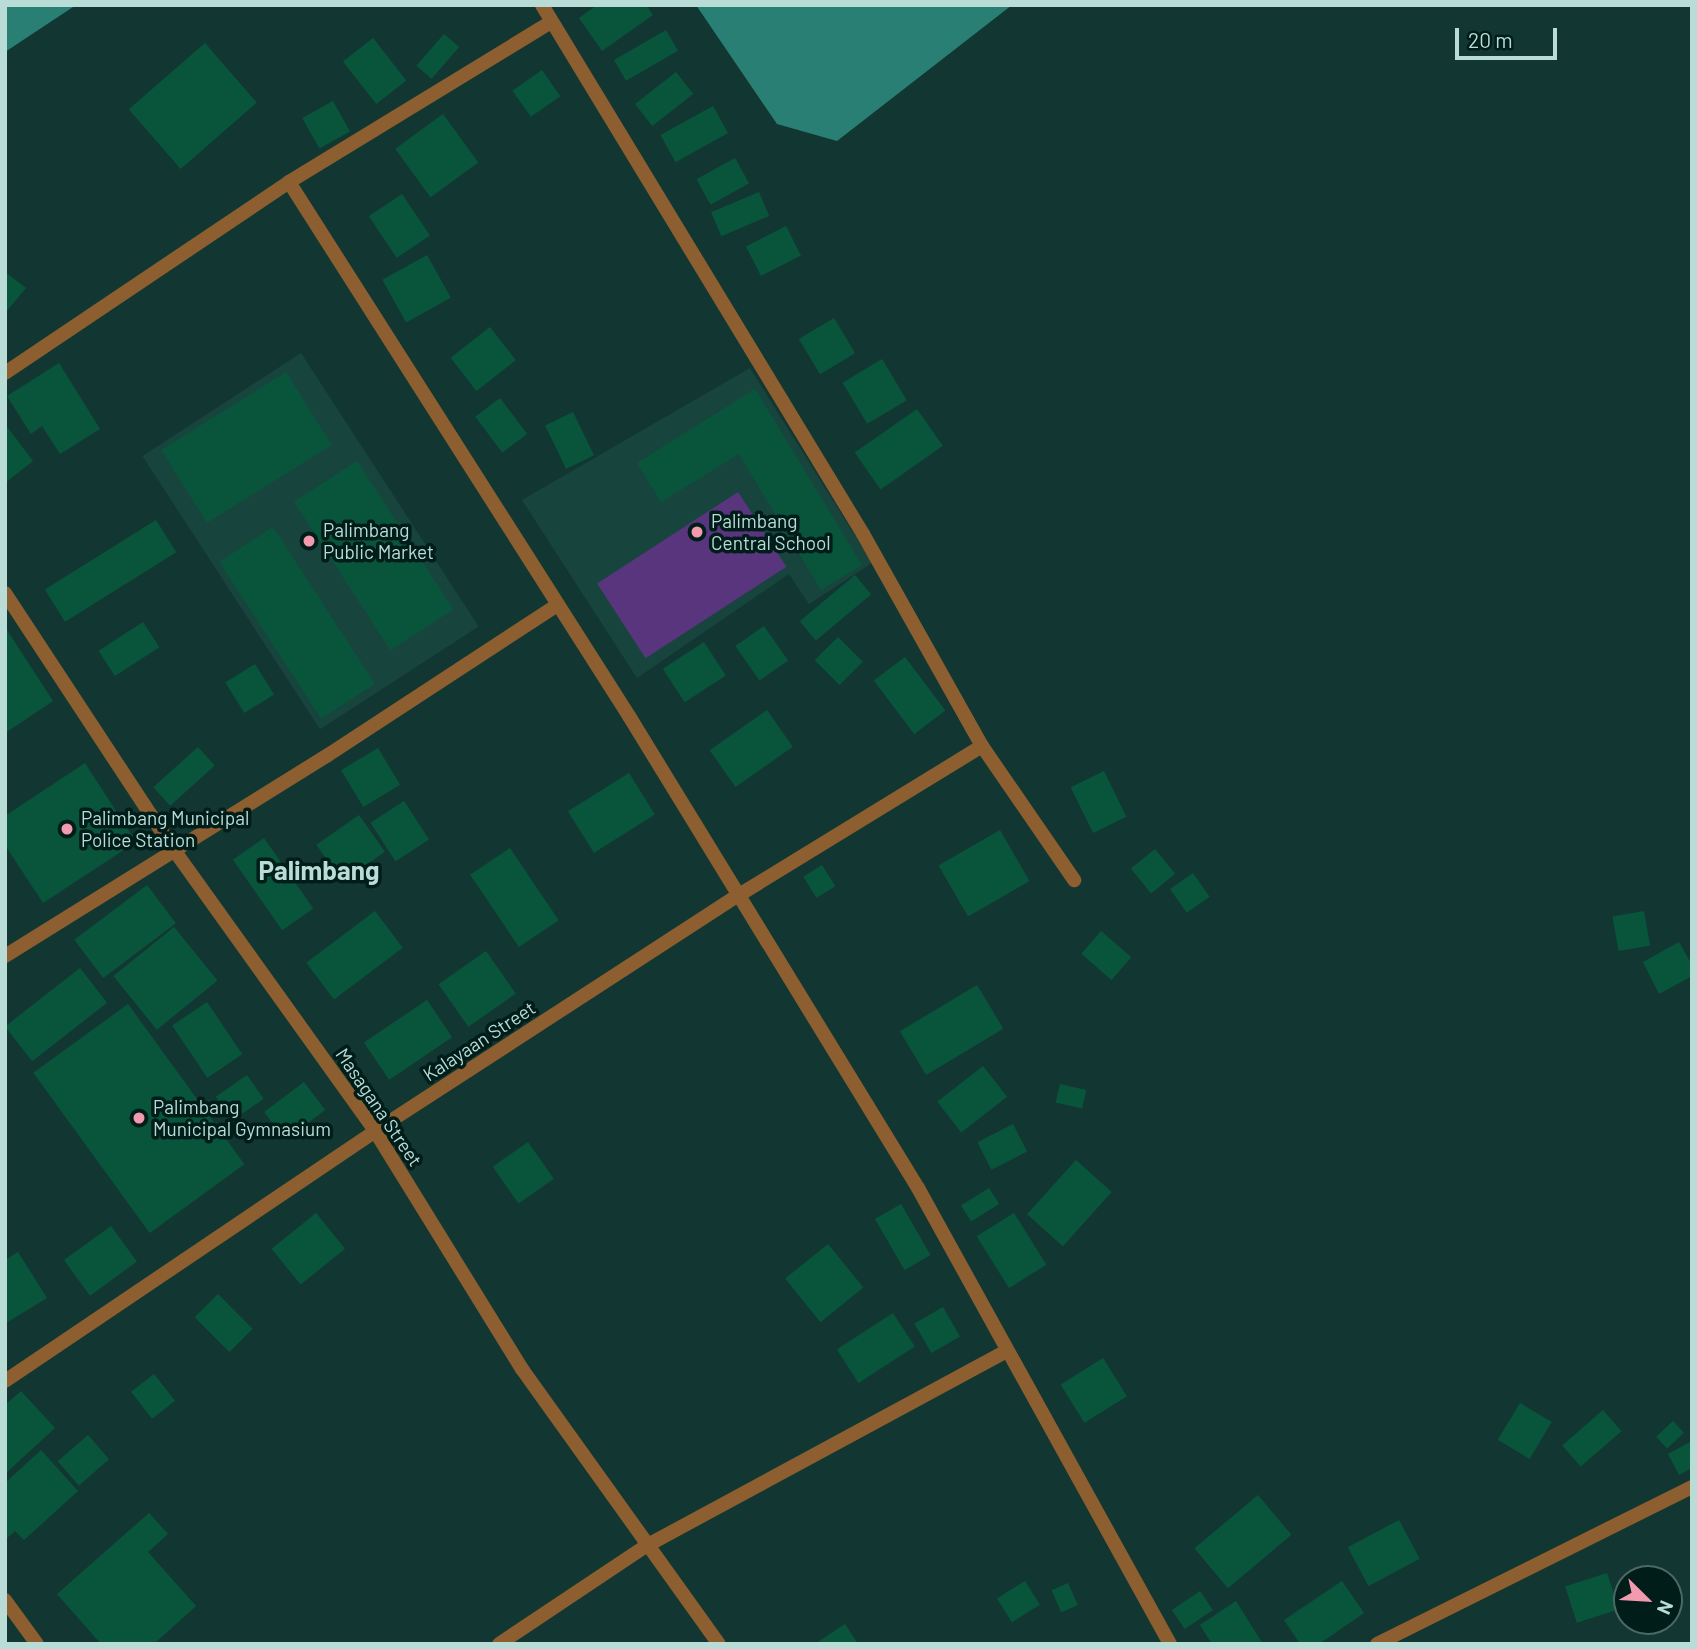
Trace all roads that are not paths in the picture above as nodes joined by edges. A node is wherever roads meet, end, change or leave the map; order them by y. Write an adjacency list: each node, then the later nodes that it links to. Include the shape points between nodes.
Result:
1 (542, 5): 2 (street)
2 (551, 22): 3 (street); 7 (street, via 863,534)
3 (289, 182): 4 (street); 6 (street)
4 (5, 373)
5 (5, 593): 8 (street, Masagana Street)
6 (556, 606): 8 (street); 10 (street)
7 (982, 746): 9 (street); 10 (street, Kalayaan Street)
8 (173, 850): 11 (street); 12 (street, Masagana Street)
9 (1074, 880)
10 (738, 895): 12 (street, Kalayaan Street); 13 (street, via 918,1188)
11 (5, 956)
12 (375, 1131): 14 (street, Kalayaan Street); 16 (street, Masagana Street, via 522,1369)
13 (1007, 1351): 16 (street); 21 (street)
14 (5, 1381)
15 (1692, 1487): 22 (street)
16 (646, 1546): 19 (street); 20 (street, Masagana Street)
17 (5, 1600): 18 (street)
18 (37, 1644)
19 (499, 1644)
20 (719, 1644)
21 (1170, 1644)
22 (1377, 1644)

